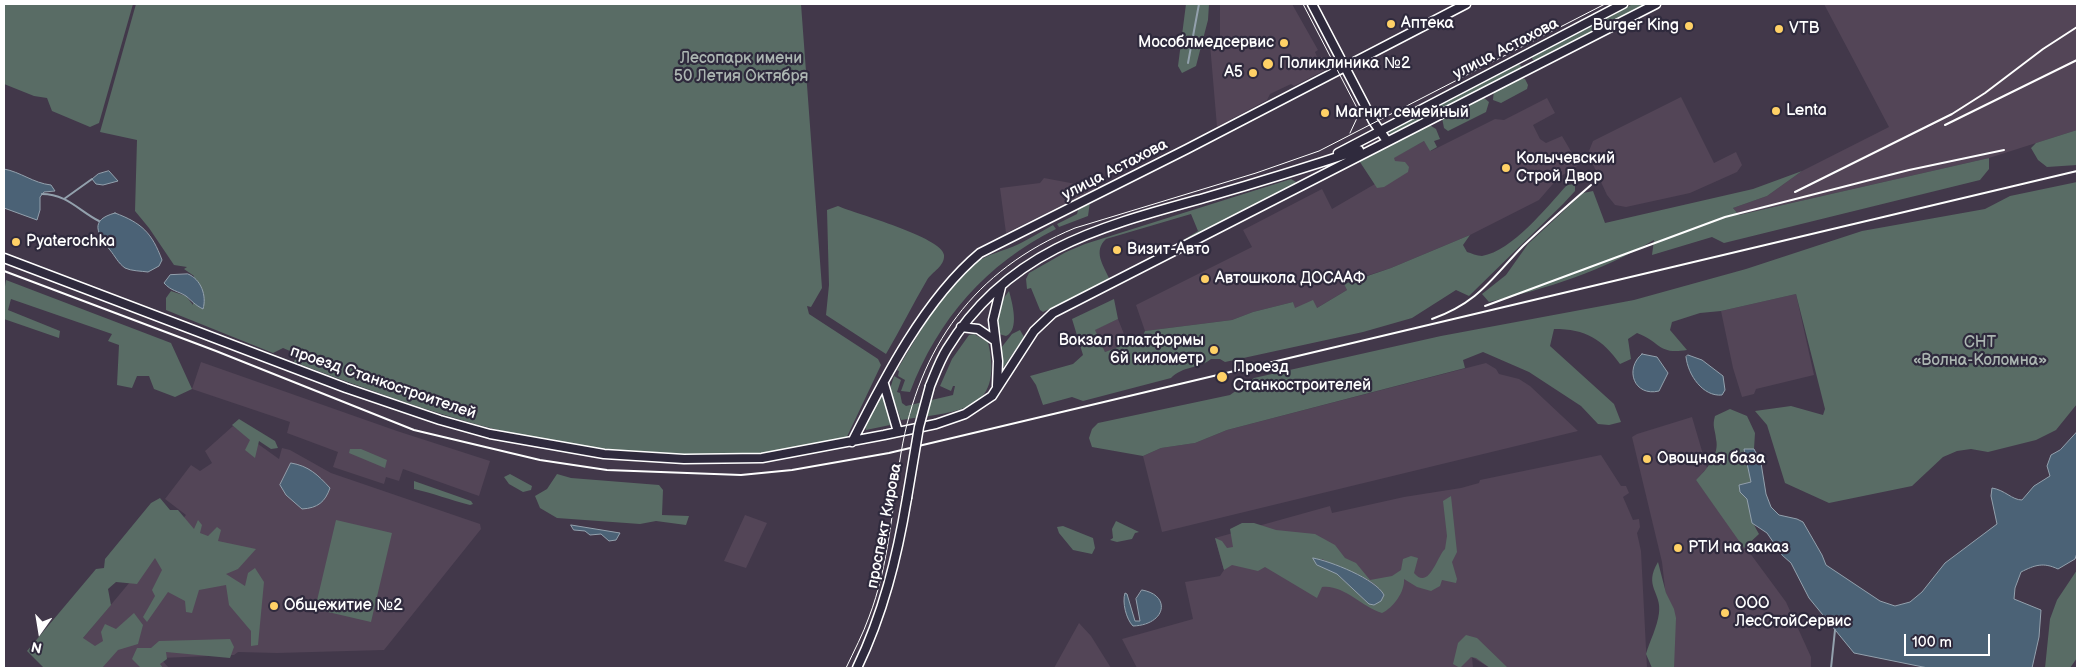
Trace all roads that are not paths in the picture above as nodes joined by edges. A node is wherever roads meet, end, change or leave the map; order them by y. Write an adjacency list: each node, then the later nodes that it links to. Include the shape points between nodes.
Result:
1 (1312, 4): 6 (main road)
2 (1466, 4): 6 (main road, улица Астахова)
3 (1623, 4): 5 (main road, улица Астахова)
4 (1656, 4): 7 (main road, улица Астахова)
5 (1523, 55): 7 (main road); 8 (main road, улица Астахова)
6 (1345, 66): 8 (main road); 15 (main road, улица Астахова, via 980,253 961,269 933,304)
7 (1530, 68): 9 (main road, улица Астахова)
8 (1380, 130): 9 (main road); 10 (main road, улица Астахова)
9 (1387, 140): 10 (main road, улица Астахова); 17 (main road, улица Астахова, via 1053,313 1034,331)
10 (1323, 162): 12 (main road, улица Астахова, via 1095,231 1045,253)
11 (4, 258): 19 (main road, проезд Станкостроителей, via 354,391 490,434 604,454 684,459 762,458)
12 (1001, 285): 13 (main road, улица Астахова); 14 (main road, via 994,311)
13 (961, 328): 14 (main road, via 978,329); 16 (main road, улица Астахова)
14 (994, 340): 17 (main road, via 998,361)
15 (884, 384): 18 (main road); 19 (main road, улица Астахова)
16 (930, 386): 20 (main road, проспект Кирова, bridge, via 886,595 878,624)
17 (996, 391): 18 (main road, проезд Станкостроителей, via 980,406 965,414)
18 (898, 432): 19 (main road, проезд Станкостроителей)
19 (852, 442)
20 (857, 668)

